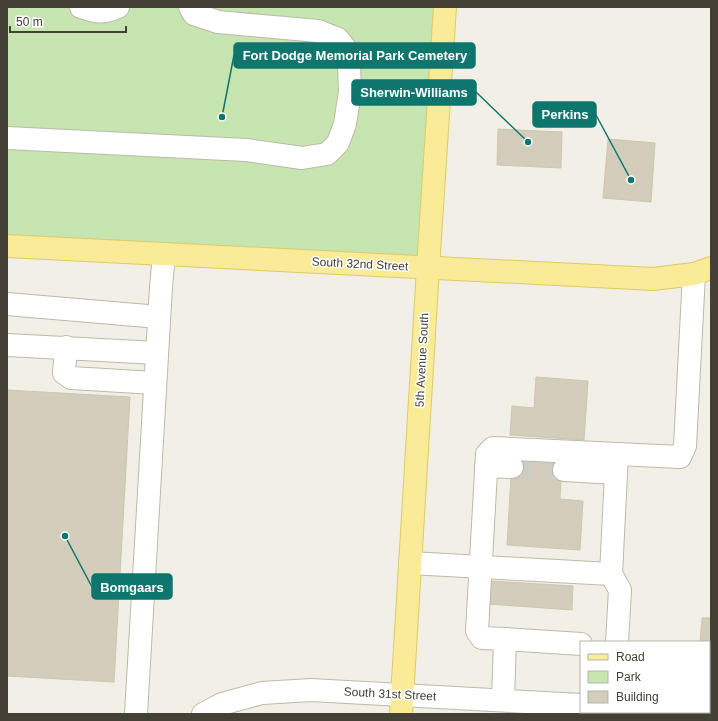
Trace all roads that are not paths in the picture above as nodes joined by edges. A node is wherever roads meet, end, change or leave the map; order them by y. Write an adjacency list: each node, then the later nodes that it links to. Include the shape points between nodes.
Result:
1 (81, 7): 2 (street, via 95,12)
2 (118, 7)
3 (190, 7): 5 (street, via 194,14 218,22 318,31 338,39 346,49 350,66 350,92 345,124 338,143 326,154 302,158 246,150)
4 (445, 7): 8 (main road, 5th Avenue South)
5 (7, 138)
6 (7, 246): 7 (main road, South 32nd Street)
7 (164, 254): 8 (main road, South 32nd Street); 11 (street)
8 (428, 268): 9 (main road, South 32nd Street, via 652,279); 20 (main road, 5th Avenue South)
9 (702, 271): 16 (street, via 685,446 680,457)
10 (7, 304): 11 (street)
11 (159, 317): 14 (street)
12 (7, 345): 13 (street)
13 (66, 347): 14 (street); 15 (street, via 64,372 71,378)
14 (157, 353): 15 (street)
15 (155, 383): 30 (street)
16 (616, 464): 17 (street, via 493,448 487,454); 19 (street); 22 (street)
17 (486, 466): 18 (street); 21 (street)
18 (512, 467)
19 (564, 470)
20 (410, 563): 21 (street); 27 (main road, 5th Avenue South)
21 (480, 567): 22 (street); 23 (street, via 477,631 482,638)
22 (611, 574): 24 (street, via 620,590)
23 (505, 639): 25 (street); 26 (street)
24 (617, 641)
25 (580, 644)
26 (503, 700): 27 (street, South 31st Street); 29 (street, South 31st Street)
27 (402, 704): 31 (street, South 31st Street, via 310,690 262,693 222,704)
28 (580, 705): 29 (street, South 31st Street)
29 (551, 709)
30 (136, 714)
31 (203, 714)

